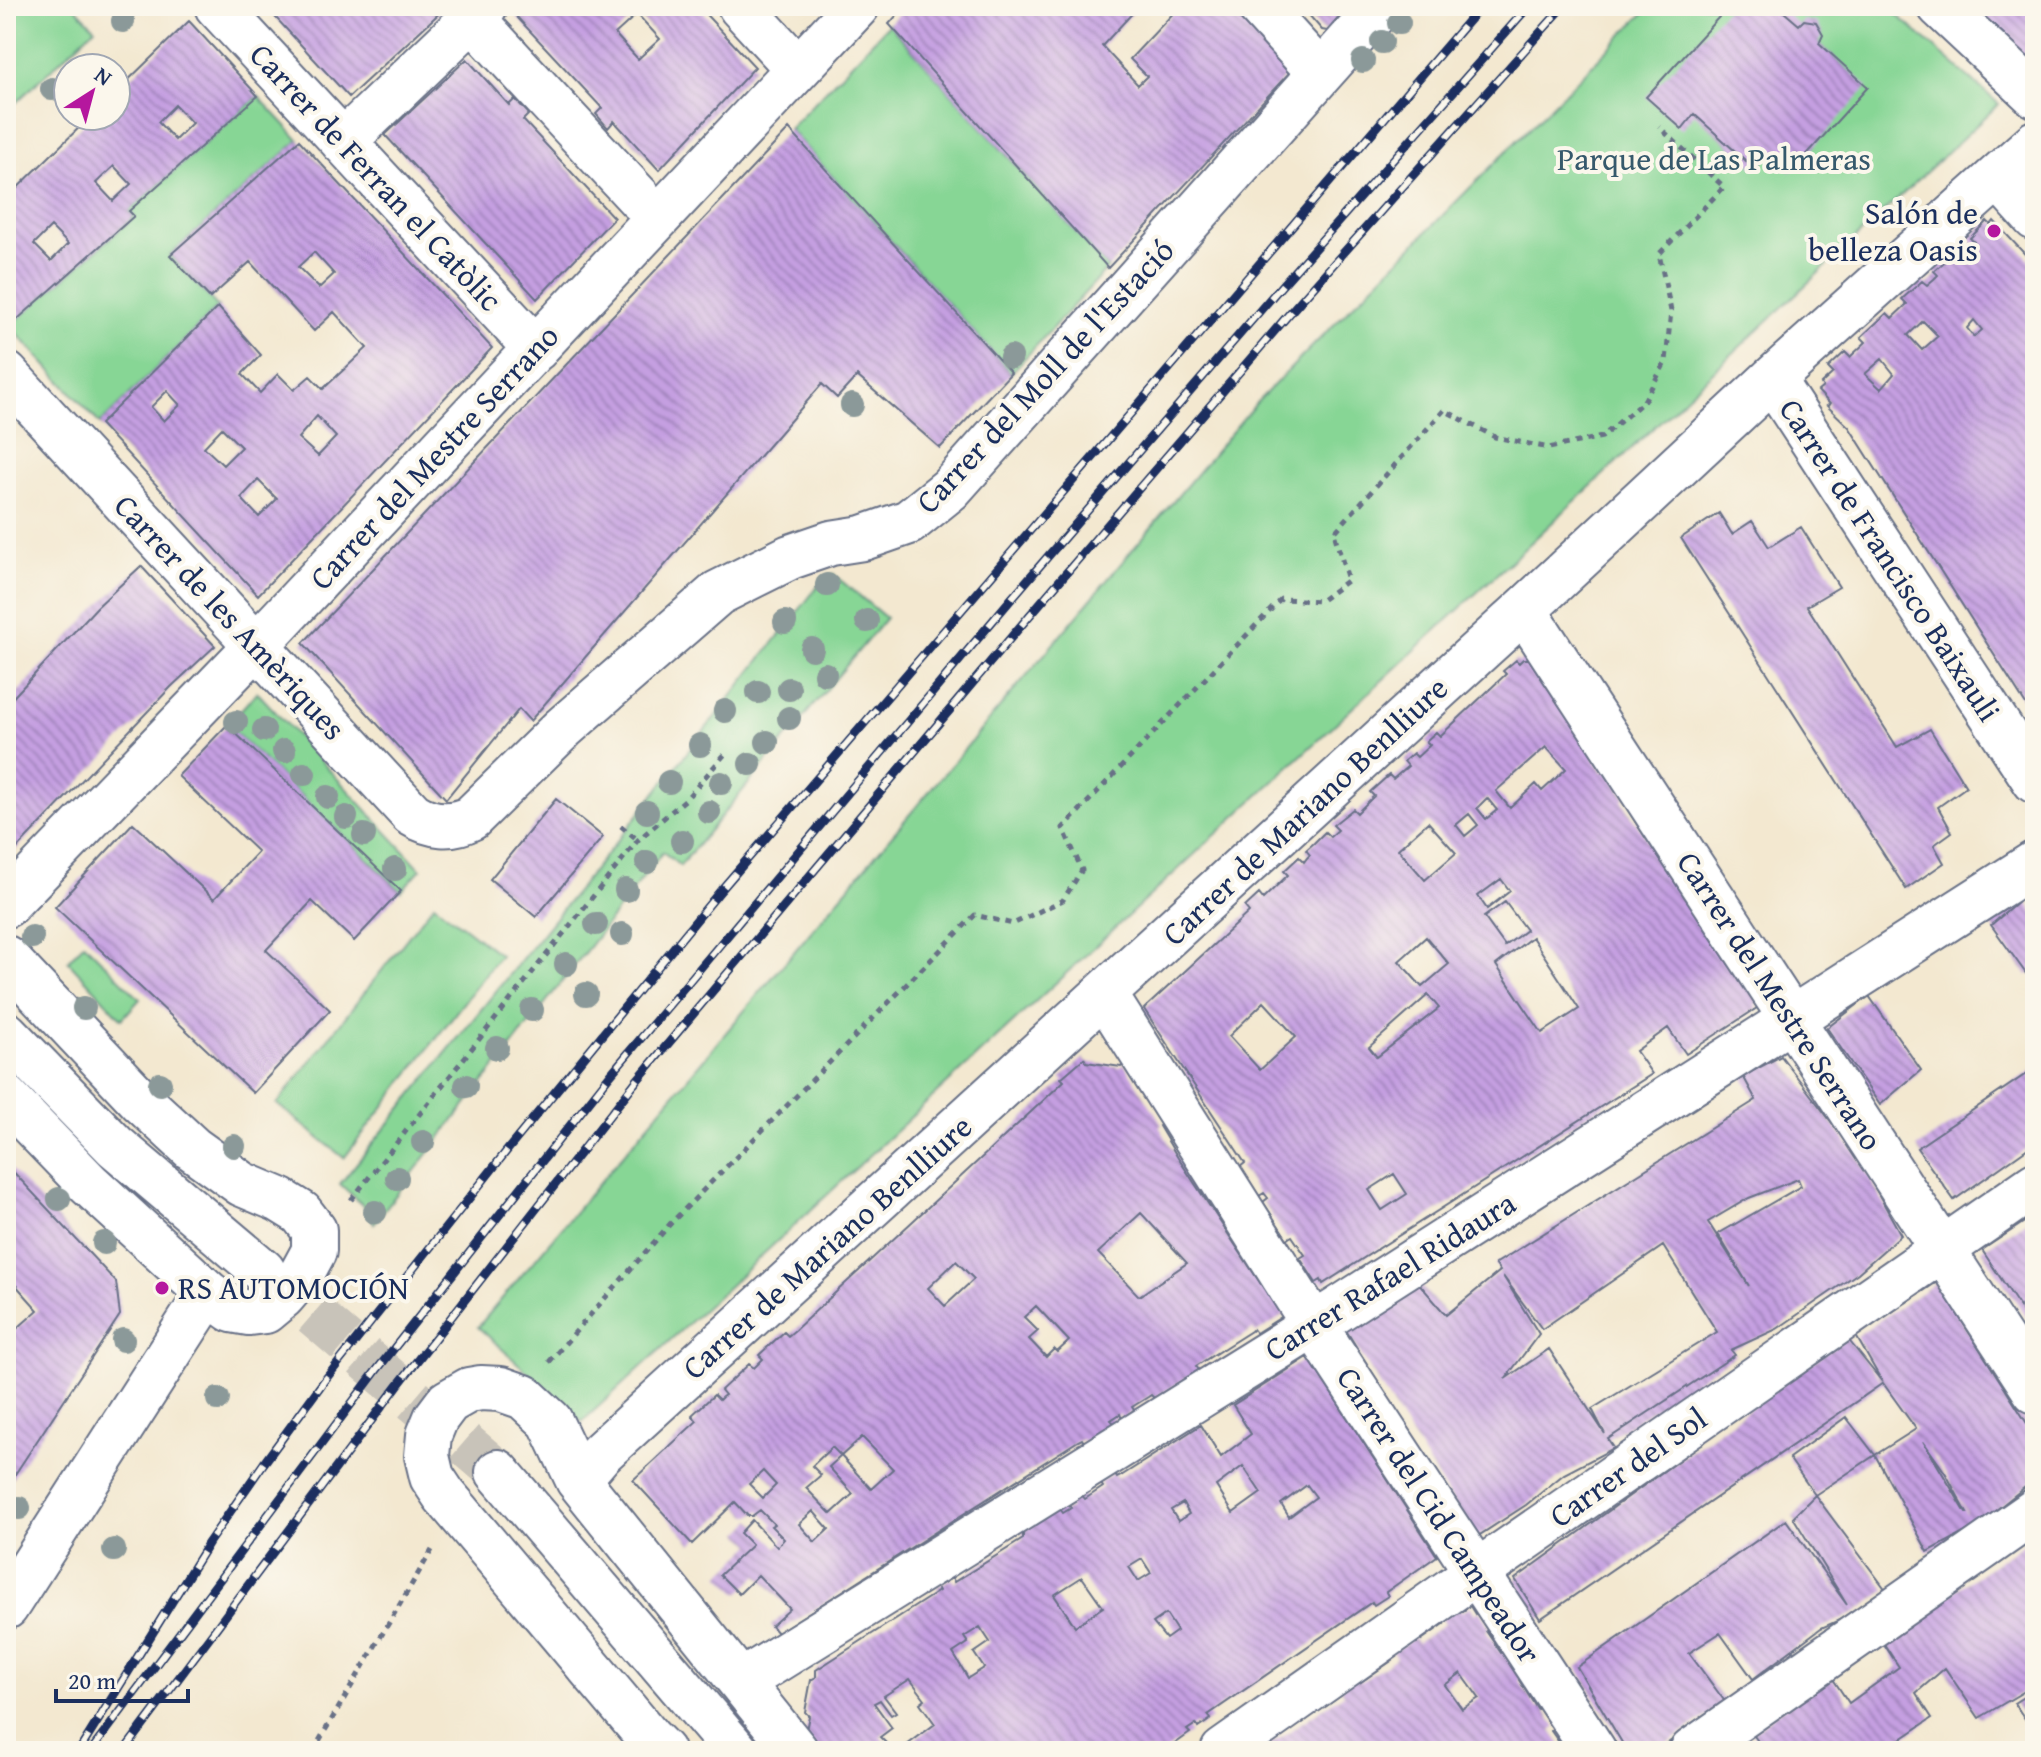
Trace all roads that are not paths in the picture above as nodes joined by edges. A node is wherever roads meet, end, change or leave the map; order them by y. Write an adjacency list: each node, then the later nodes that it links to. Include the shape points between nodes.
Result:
1 (217, 6): 11 (street, Carrer de Ferran el Catòlic)
2 (740, 6): 8 (street)
3 (857, 6): 8 (street, Carrer del Mestre Serrano)
4 (1259, 6): 9 (street)
5 (1381, 6): 9 (street, Carrer del Moll de l'Estació)
6 (1940, 6): 10 (street)
7 (479, 12): 11 (street); 14 (street)
8 (798, 69): 16 (street, Carrer del Mestre Serrano)
9 (1320, 73): 22 (street, Carrer del Moll de l'Estació, via 950,489 909,522 790,557 718,593 563,728)
10 (2035, 95)
11 (343, 142): 16 (street, Carrer de Ferran el Catòlic)
12 (2035, 143): 13 (street, Carrer de Mariano Benlliure)
13 (1998, 177): 15 (street); 18 (street, Carrer de Mariano Benlliure)
14 (640, 199)
15 (2035, 218)
16 (536, 349): 20 (street, Carrer del Mestre Serrano)
17 (6, 374): 20 (street, Carrer de les Amèriques)
18 (1772, 379): 19 (street, Carrer de Mariano Benlliure); 21 (street, Carrer de Francisco Baixauli)
19 (1524, 610): 26 (street, Carrer de Mariano Benlliure); 27 (street, Carrer del Mestre Serrano)
20 (256, 646): 22 (street, Carrer de les Amèriques, via 412,814 442,824); 24 (street, Carrer del Mestre Serrano)
21 (2035, 781)
22 (471, 818)
23 (2035, 863): 27 (street, Carrer Rafael Ridaura)
24 (6, 905)
25 (6, 958): 33 (street, via 192,1148 242,1184 301,1213 314,1230 314,1251 301,1275 265,1311 232,1310)
26 (1105, 995): 34 (street, Carrer del Cid Campeador); 37 (street, Carrer de Mariano Benlliure, via 601,1453)
27 (1793, 1020): 31 (street, Carrer del Mestre Serrano); 34 (street, Carrer Rafael Ridaura)
28 (6, 1034): 32 (street, via 115,1146)
29 (6, 1098): 33 (street, via 89,1184)
30 (2035, 1185): 31 (street, Carrer del Sol)
31 (1942, 1249): 35 (street, Carrer del Mestre Serrano); 39 (street, Carrer del Sol)
32 (263, 1271)
33 (208, 1293): 40 (street)
34 (1314, 1325): 39 (street, Carrer del Cid Campeador); 41 (street, Carrer Rafael Ridaura)
35 (2035, 1391)
36 (498, 1472): 43 (street)
37 (578, 1480): 41 (street); 42 (street, via 550,1421 524,1397 501,1389 469,1390 448,1402 429,1435 432,1477)
38 (2035, 1511): 47 (street)
39 (1477, 1572): 45 (street, Carrer del Sol); 46 (street, Carrer del Cid Campeador)
40 (6, 1607)
41 (741, 1682): 44 (street)
42 (646, 1747)
43 (736, 1751)
44 (796, 1751)
45 (1223, 1751)
46 (1594, 1751)
47 (1692, 1751)

